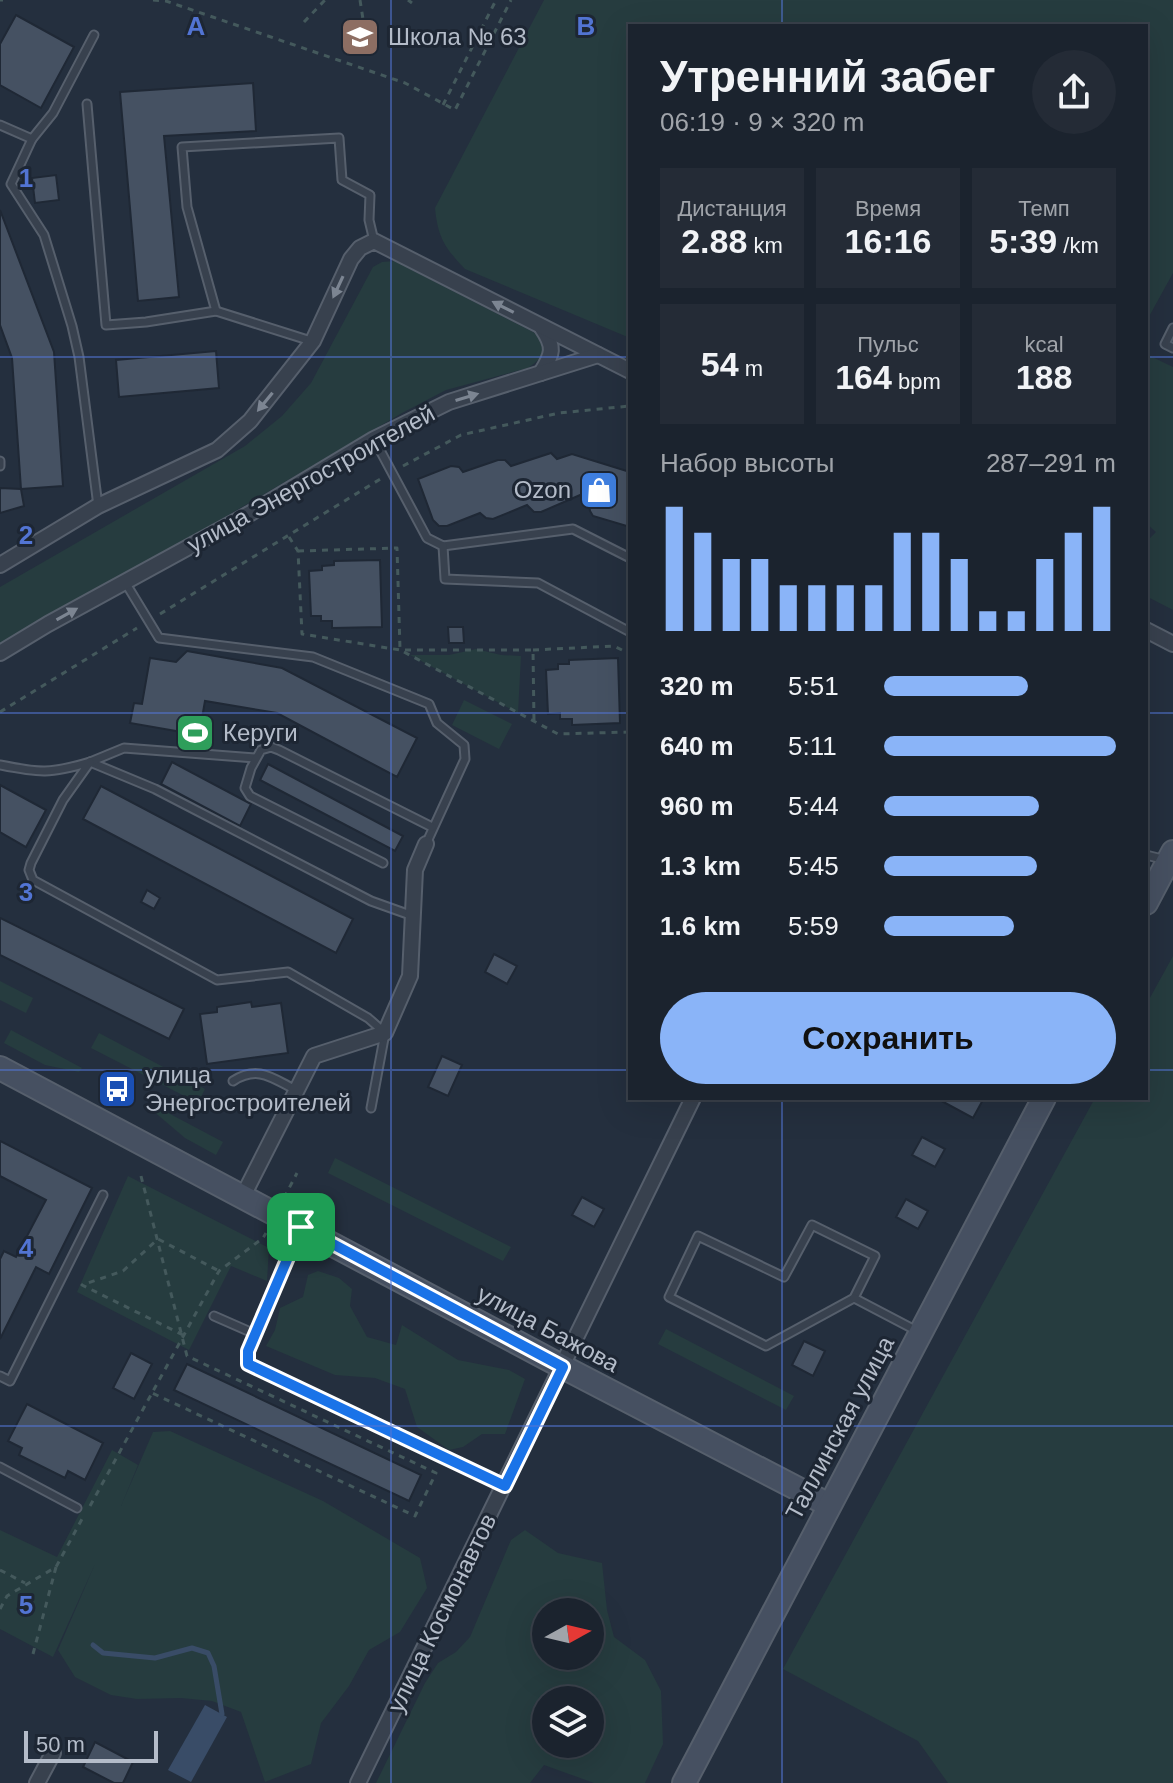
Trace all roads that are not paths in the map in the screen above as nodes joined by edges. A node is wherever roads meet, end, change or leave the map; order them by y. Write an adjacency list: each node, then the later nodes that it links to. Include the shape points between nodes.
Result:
1 (94, 35): 4 (lane, via 53,113)
2 (87, 104): 6 (lane, via 106,325)
3 (0, 125): 4 (lane)
4 (32, 139): 15 (lane, via 11,184 44,235 72,326)
5 (374, 241): 6 (lane, via 370,195 342,180 339,138 182,147 187,207); 7 (street, one-way to 5); 9 (street, one-way to 9, via 351,259)
6 (216, 311): 9 (lane)
7 (541, 326): 11 (street); 13 (street, via 553,344)
8 (1173, 328): 10 (lane, via 1165,344)
9 (313, 341): 15 (street, one-way to 15, via 250,421 217,450)
10 (1173, 348)
11 (598, 355): 12 (street); 13 (street, улица Энергостроителей)
12 (628, 370)
13 (541, 373): 14 (street, улица Энергостроителей, one-way to 13, via 449,402)
14 (374, 439): 16 (lane, via 427,538); 19 (street, улица Энергостроителей)
15 (98, 506): 18 (street)
16 (443, 546): 17 (lane, via 573,529); 20 (lane, via 445,579 538,583)
17 (628, 557)
18 (0, 565)
19 (125, 582): 23 (street, улица Энергостроителей, one-way to 19); 27 (lane, via 159,638 313,657 429,704 437,723 464,745 465,759)
20 (628, 631)
21 (1148, 631): 22 (street)
22 (1173, 644)
23 (0, 653)
24 (255, 758): 25 (lane, via 124,748); 27 (lane, via 271,747); 31 (lane, via 245,788 250,796)
25 (90, 762): 26 (lane, via 37,773); 33 (lane, via 155,789 371,901); 34 (lane, via 63,800 31,863 33,880 217,980 288,972)
26 (0, 765)
27 (432, 827): 28 (lane)
28 (426, 844): 33 (street, via 415,870)
29 (1148, 855): 30 (lane)
30 (1171, 856): 32 (street)
31 (383, 863)
32 (1148, 899)
33 (413, 916): 34 (street, via 410,976)
34 (385, 1033): 37 (street, via 314,1056); 40 (lane)
35 (0, 1068): 42 (street, улица Бажова)
36 (233, 1081): 37 (lane, via 246,1072 261,1073)
37 (296, 1090): 42 (street)
38 (692, 1100): 48 (street, улица Космонавтов)
39 (1043, 1100): 46 (street, Таллинская улица)
40 (371, 1108)
41 (103, 1195): 49 (lane, via 10,1381)
42 (243, 1196): 43 (street, улица Бажова)
43 (301, 1227): 47 (lane); 48 (street, улица Бажова)
44 (854, 1298): 44 (lane, via 875,1256 812,1225 784,1277 698,1236 669,1297 766,1346); 46 (lane)
45 (214, 1316): 47 (lane)
46 (920, 1333): 52 (street, Таллинская улица)
47 (255, 1334): 51 (lane, via 248,1364)
48 (563, 1367): 51 (street, улица Космонавтов); 52 (street, улица Бажова)
49 (0, 1376)
50 (0, 1467): 53 (lane)
51 (505, 1486): 56 (street, улица Космонавтов)
52 (829, 1505): 57 (street, Таллинская улица)
53 (77, 1508)
54 (53, 1753): 55 (street)
55 (37, 1783)
56 (358, 1783)
57 (684, 1783)

